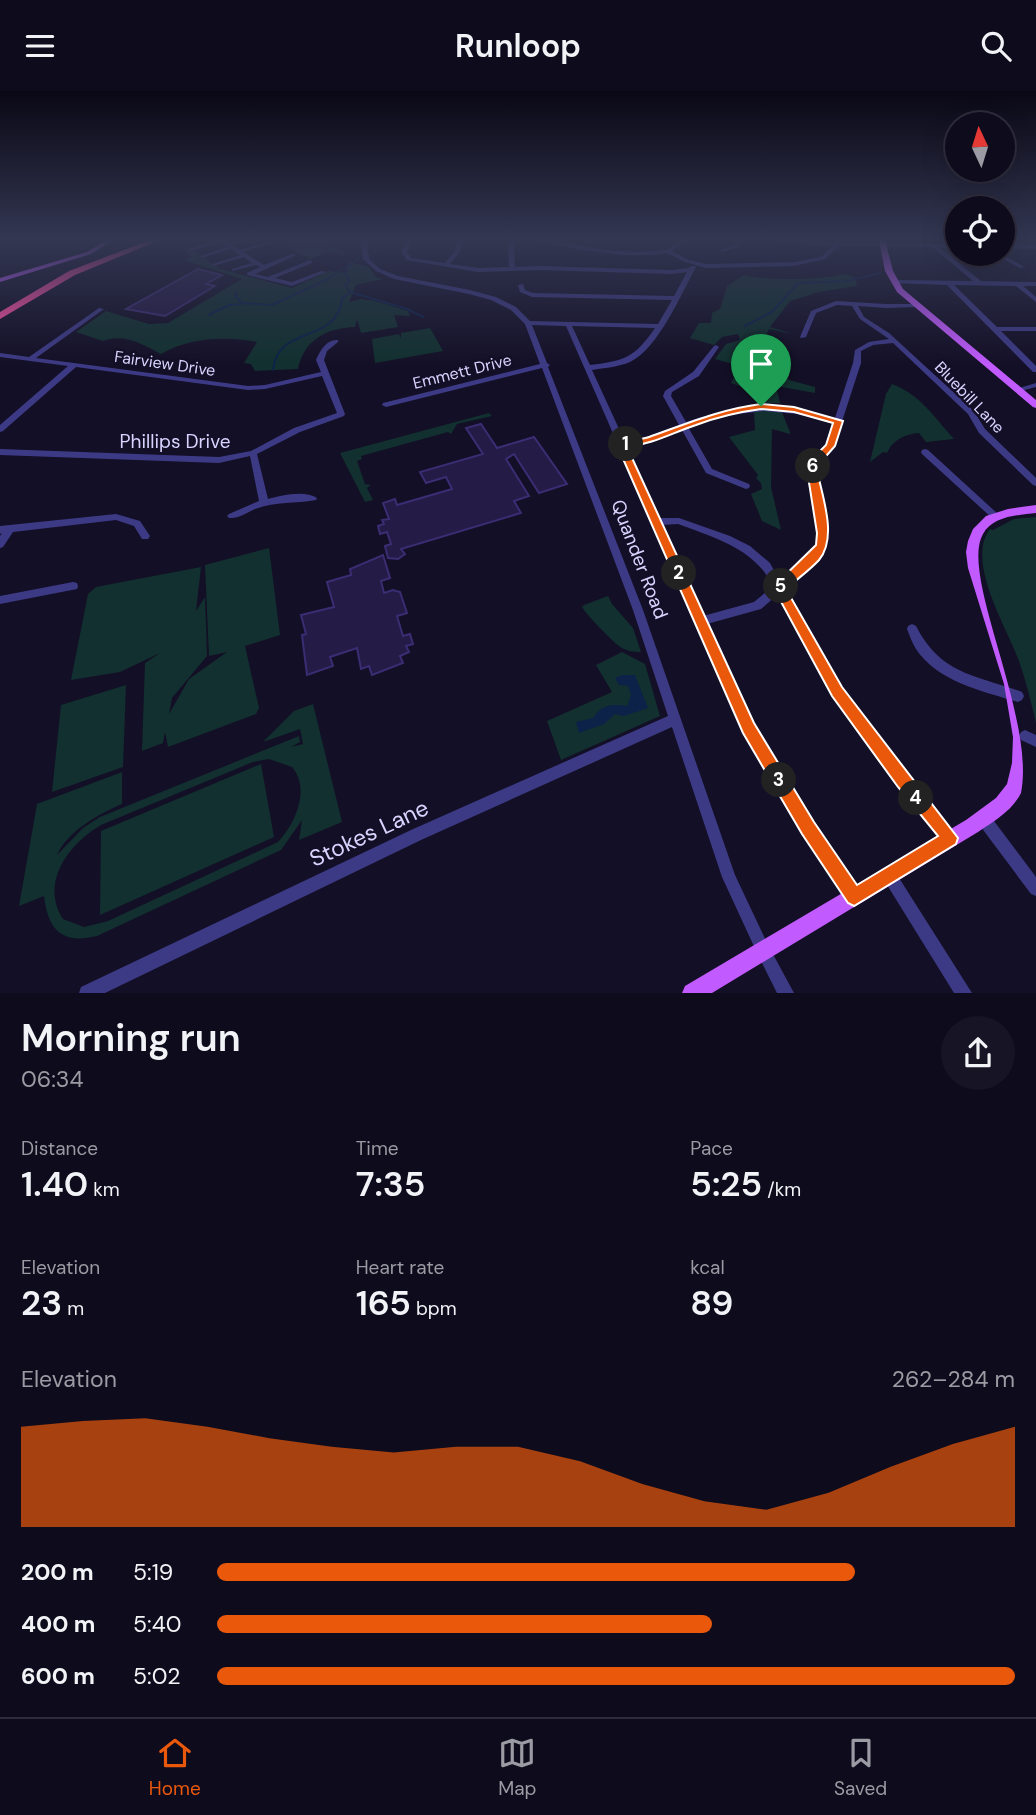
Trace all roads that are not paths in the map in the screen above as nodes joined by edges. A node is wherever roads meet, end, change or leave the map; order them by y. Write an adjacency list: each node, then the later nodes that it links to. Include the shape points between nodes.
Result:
1 (46, 282): 19 (highway)
2 (56, 282): 13 (highway)
3 (70, 282): 13 (highway)
4 (421, 282): 21 (street, via 491,299 512,308)
5 (684, 282): 14 (street)
6 (894, 282): 17 (main road)
7 (899, 282): 8 (street)
8 (949, 283): 9 (street); 24 (street)
9 (979, 283): 10 (street)
10 (1017, 284): 11 (street); 15 (street)
11 (1036, 284)
12 (521, 285): 14 (street, via 522,291 532,295)
13 (49, 286): 20 (highway)
14 (674, 298): 23 (street)
15 (1036, 300)
16 (853, 303): 17 (street); 26 (street, via 814,310); 28 (street, Bluebill Lane, via 862,317)
17 (916, 305): 38 (main road)
18 (101, 309): 31 (street)
19 (0, 310)
20 (0, 316)
21 (528, 323): 22 (street); 33 (street, Quander Road)
22 (568, 324): 23 (street); 34 (street)
23 (660, 326): 34 (street, via 633,357)
24 (995, 329): 25 (street); 35 (street)
25 (1036, 330)
26 (803, 337)
27 (336, 341): 36 (street, via 321,357)
28 (894, 341): 41 (street, via 871,343 858,351); 48 (street, Bluebill Lane, via 971,413 982,431)
29 (716, 347): 42 (street, via 696,374 667,393)
30 (0, 355): 31 (street, Fairview Drive)
31 (30, 359): 32 (street, Fairview Drive)
32 (74, 365): 36 (street, Fairview Drive, via 248,388); 43 (street)
33 (546, 365): 39 (street, Emmett Drive); 65 (street, Quander Road)
34 (587, 367): 44 (street)
35 (1036, 370)
36 (325, 373): 47 (street, Phillips Drive, via 344,412)
37 (1036, 385): 38 (street)
38 (1017, 390): 40 (main road)
39 (386, 405)
40 (1036, 405)
41 (838, 421): 42 (street, via 761,406); 60 (street, via 831,446 812,470 822,546)
42 (683, 426): 44 (street, via 647,442); 49 (street, via 709,471)
43 (0, 429)
44 (621, 445): 55 (street)
45 (925, 451): 54 (street)
46 (0, 452): 47 (street, Phillips Drive, via 219,460)
47 (253, 453): 51 (street)
48 (1036, 483)
49 (746, 486)
50 (313, 498): 51 (street)
51 (264, 501): 53 (street)
52 (1036, 509): 54 (main road)
53 (232, 516)
54 (996, 517): 64 (main road, via 979,531 973,556 986,609 1010,664)
55 (656, 522): 60 (street, via 679,521 741,545 766,566); 62 (street)
56 (5, 529): 57 (street, via 116,517 137,523); 58 (street)
57 (145, 536)
58 (0, 544)
59 (73, 586): 61 (street)
60 (779, 587): 62 (street, via 750,609); 68 (street, via 837,692)
61 (0, 600)
62 (701, 621): 71 (street, via 748,728)
63 (912, 628): 64 (street, via 926,653 945,670)
64 (1018, 696): 66 (main road)
65 (674, 720): 72 (street, Quander Road, via 716,845); 73 (street, Stokes Lane, via 416,835)
66 (1031, 738): 67 (main road, via 1016,786)
67 (982, 818): 68 (main road); 70 (street)
68 (950, 838): 69 (main road)
69 (889, 875): 71 (main road); 76 (street)
70 (1036, 889)
71 (854, 897): 72 (main road)
72 (763, 950): 74 (main road); 75 (street, Quander Road)
73 (87, 992)
74 (695, 992)
75 (786, 992)
76 (964, 992)

